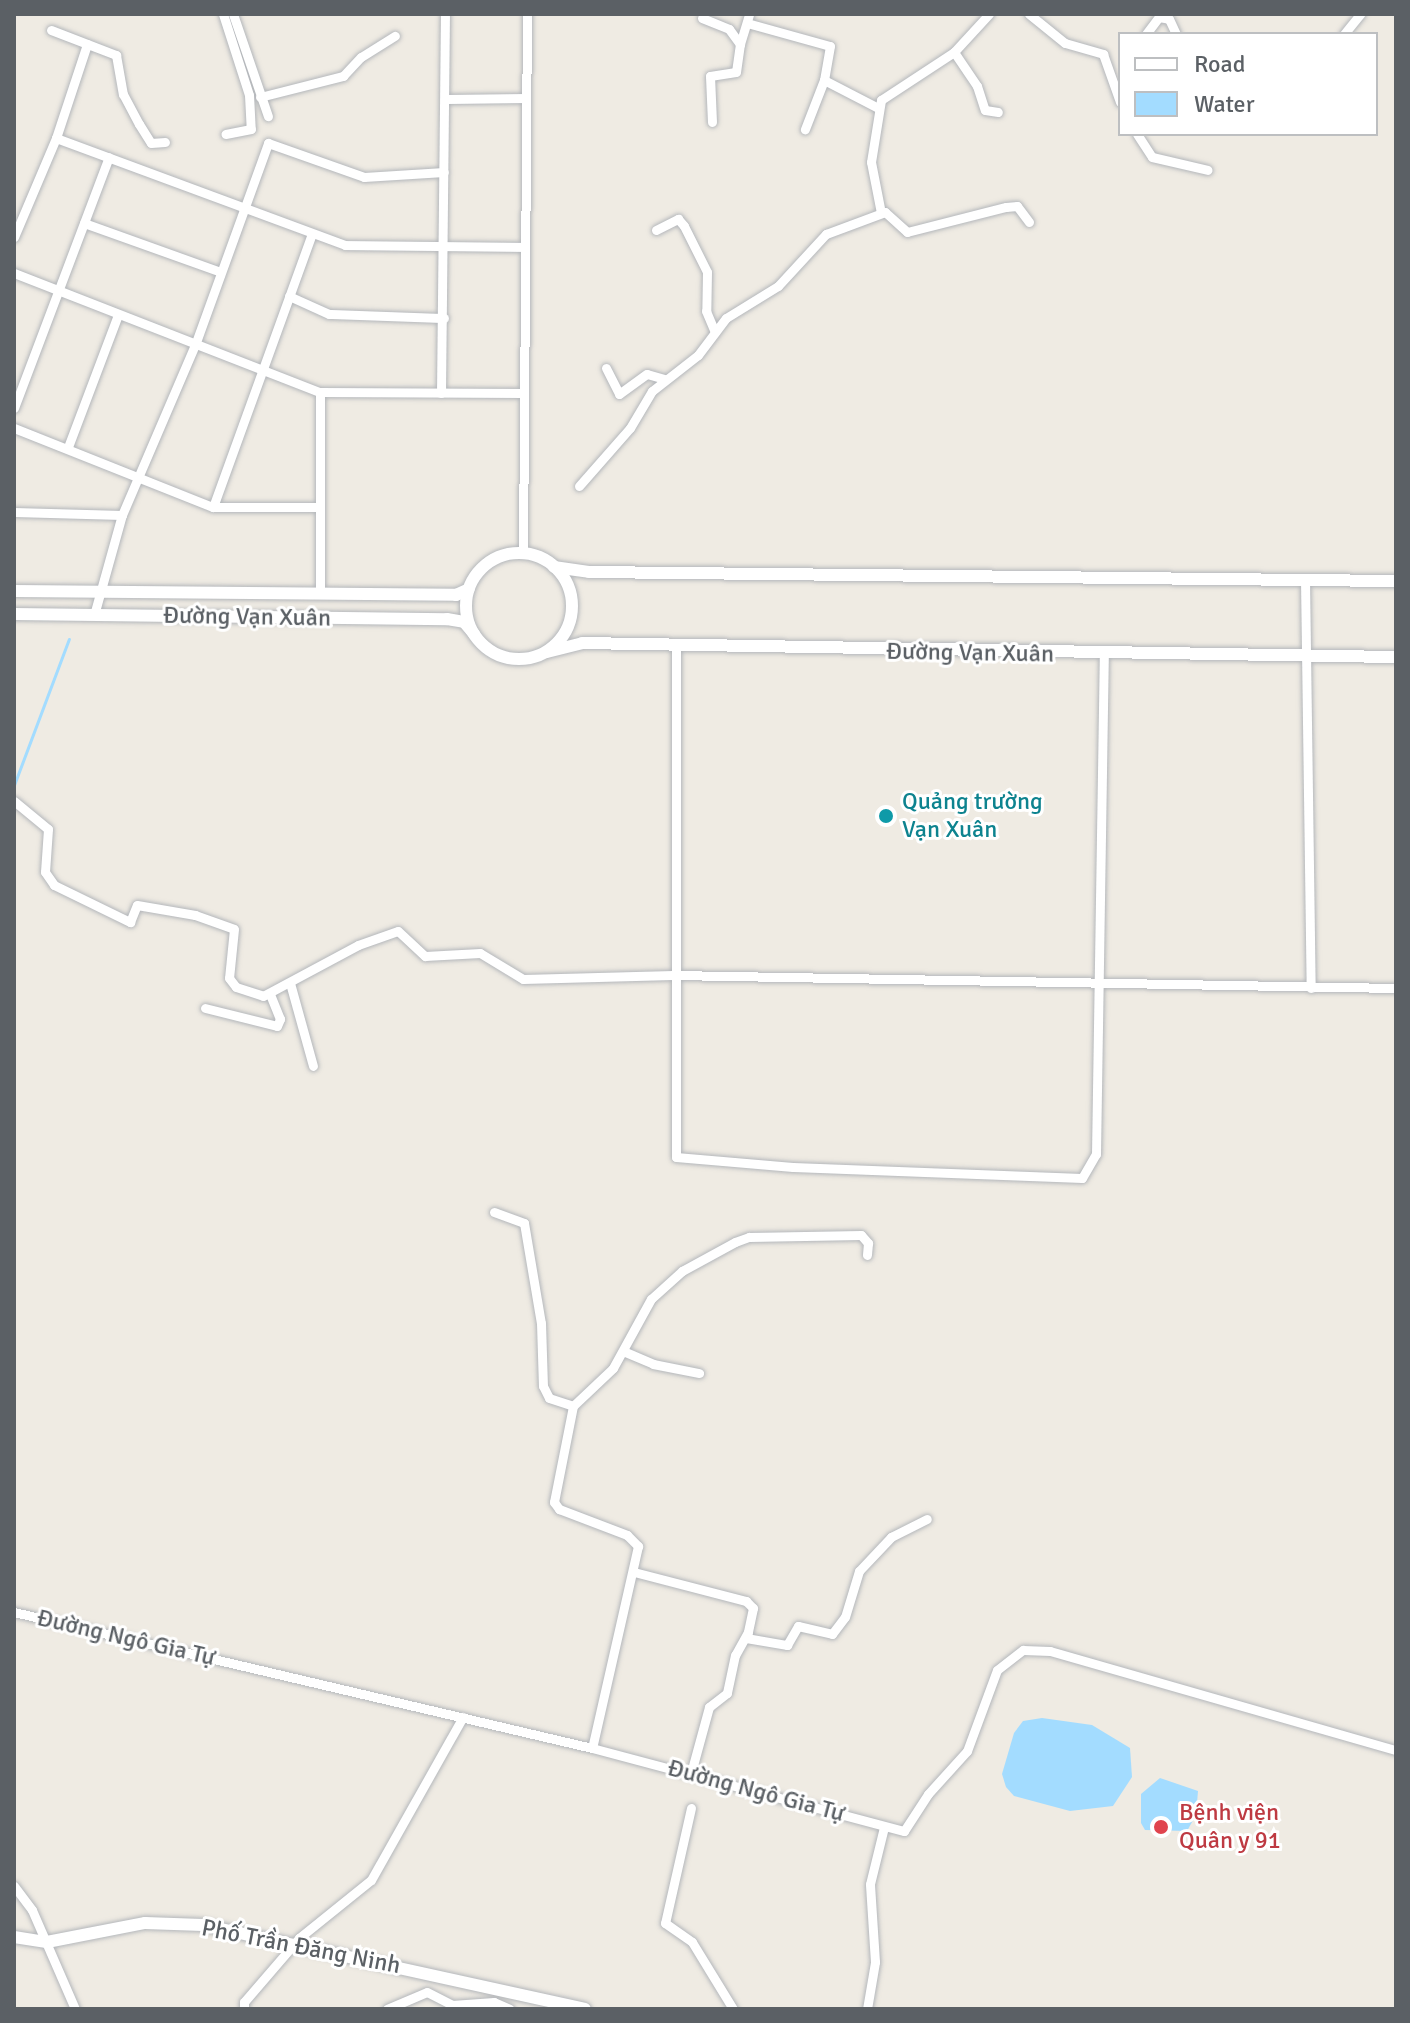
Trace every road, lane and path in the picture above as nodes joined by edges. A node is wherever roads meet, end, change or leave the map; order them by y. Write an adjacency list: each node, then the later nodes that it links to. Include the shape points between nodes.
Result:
1 (223, 14): 30 (street, via 249,95 251,129)
2 (233, 14): 22 (street)
3 (445, 14): 24 (street)
4 (527, 14): 23 (street)
5 (989, 14): 17 (street)
6 (1029, 14): 19 (street, via 1059,40 1103,54)
7 (1357, 15): 13 (street)
8 (702, 18): 16 (street, via 729,29)
9 (748, 18): 16 (street); 20 (street, via 830,46)
10 (51, 30): 15 (street)
11 (1148, 32): 12 (street, via 1159,17 1169,19)
12 (1175, 32)
13 (1345, 32)
14 (395, 36): 22 (street, via 361,57 343,76)
15 (87, 44): 32 (street); 33 (street, via 116,55 123,94 139,124 151,143)
16 (740, 44): 28 (street, via 736,72 711,72)
17 (954, 52): 25 (street, via 889,90); 26 (street, via 976,83 985,110)
18 (1118, 69): 19 (street)
19 (1112, 76): 21 (street)
20 (824, 80): 25 (street); 29 (street)
21 (1118, 96)
22 (260, 97): 27 (street)
23 (526, 98): 24 (street); 44 (street)
24 (447, 99): 36 (street)
25 (878, 108): 38 (street, via 871,162)
26 (998, 112)
27 (268, 116)
28 (712, 122)
29 (805, 129)
30 (225, 134)
31 (1138, 136): 35 (street, via 1152,157)
32 (56, 138): 34 (street); 43 (street)
33 (165, 142)
34 (109, 157): 37 (street); 40 (street)
35 (1208, 170)
36 (444, 172): 37 (street, via 364,177 268,143); 45 (street)
37 (244, 206): 42 (street); 46 (street)
38 (881, 213): 39 (street, via 907,232 1017,206); 52 (street, via 826,234 778,286 732,313)
39 (1029, 222)
40 (84, 223): 46 (street); 48 (street)
41 (656, 230): 52 (street, via 678,219 684,226 707,272 706,311)
42 (312, 234): 45 (street, via 345,245); 49 (street)
43 (14, 237)
44 (525, 247): 45 (street); 59 (street)
45 (445, 248): 51 (street)
46 (218, 271): 53 (street)
47 (14, 273): 48 (street)
48 (60, 291): 50 (street); 60 (street)
49 (289, 296): 51 (street, via 329,314); 54 (street)
50 (118, 315): 53 (street); 62 (street)
51 (444, 318): 58 (street)
52 (715, 332): 56 (street, via 698,355)
53 (195, 345): 54 (street); 63 (street)
54 (261, 368): 57 (street); 65 (street)
55 (606, 368): 56 (street, via 619,394 647,374)
56 (665, 379): 64 (street)
57 (320, 392): 58 (street); 66 (street)
58 (441, 393): 59 (street)
59 (524, 393): 69 (street)
60 (14, 408)
61 (14, 428): 62 (street)
62 (68, 447): 63 (street)
63 (140, 475): 65 (street); 68 (street)
64 (579, 486)
65 (213, 507): 66 (street)
66 (318, 507): 76 (street)
67 (14, 512): 68 (street)
68 (122, 515): 75 (street)
69 (523, 554): 70 (street); 73 (street, via 490,562)
70 (554, 567): 71 (street, via 589,572); 81 (street, via 571,595 572,611 568,627)
71 (1305, 579): 72 (street); 83 (street)
72 (1396, 581)
73 (469, 589): 76 (street, Đường Vạn Xuân, via 456,595); 79 (street, via 466,604)
74 (14, 591): 75 (street, Đường Vạn Xuân)
75 (98, 591): 76 (street, Đường Vạn Xuân); 78 (street)
76 (320, 593)
77 (14, 614): 78 (street, Đường Vạn Xuân)
78 (94, 615): 79 (street, Đường Vạn Xuân, via 447,619 464,622)
79 (474, 634): 81 (street, via 499,655 515,659)
80 (676, 648): 81 (street, Đường Vạn Xuân, via 582,643); 82 (street, Đường Vạn Xuân); 86 (street)
81 (547, 652)
82 (1104, 655): 83 (street, Đường Vạn Xuân); 87 (street)
83 (1307, 655): 84 (street, Đường Vạn Xuân); 89 (street)
84 (1396, 657)
85 (14, 801): 91 (street, via 48,829 45,872 54,885 130,922 137,905 195,915 234,929 232,983)
86 (673, 975): 87 (street); 87 (street, via 676,1157 1082,1178 1096,1154); 88 (street, via 523,979 480,953 425,956 407,935 393,931)
87 (1096, 982): 89 (street)
88 (290, 983): 91 (street); 93 (street)
89 (1311, 988): 90 (street)
90 (1396, 988)
91 (270, 994): 92 (street, via 280,1019 277,1026)
92 (205, 1008)
93 (313, 1066)
94 (494, 1212): 98 (street, via 524,1223 541,1323 543,1386 549,1398)
95 (867, 1255): 96 (street, via 868,1243 861,1235 763,1236 735,1242 682,1271 651,1299)
96 (623, 1351): 97 (street, via 653,1364); 98 (street, via 607,1375)
97 (699, 1373)
98 (573, 1406): 100 (street, via 554,1502 559,1509 636,1541)
99 (927, 1519): 102 (street, via 891,1537 859,1571 845,1617 835,1631 795,1626 783,1645)
100 (634, 1572): 102 (street, via 751,1604); 104 (street)
101 (14, 1612): 103 (street, Đường Ngô Gia Tự)
102 (746, 1638): 106 (street, via 736,1649 727,1693 709,1707)
103 (463, 1717): 104 (street, Đường Ngô Gia Tự); 112 (street, via 371,1880)
104 (592, 1748): 106 (street, Đường Ngô Gia Tự)
105 (1396, 1750): 108 (street, via 1050,1651 1023,1650 997,1670 967,1751 928,1794 904,1831)
106 (691, 1773): 108 (street, Đường Ngô Gia Tự)
107 (691, 1808): 121 (street, via 665,1923 692,1942)
108 (884, 1827): 122 (street, via 871,1875 875,1962)
109 (14, 1886): 111 (street)
110 (14, 1937): 111 (street, Phố Trần Đăng Ninh)
111 (47, 1942): 112 (street, Phố Trần Đăng Ninh, via 145,1923 203,1925); 117 (street)
112 (291, 1946): 113 (street, Phố Trần Đăng Ninh); 118 (street)
113 (439, 1974): 114 (street, Phố Trần Đăng Ninh); 115 (street)
114 (521, 1992): 116 (street); 120 (street, Phố Trần Đăng Ninh)
115 (433, 1993): 116 (street, via 452,2005); 119 (street)
116 (509, 2007)
117 (75, 2009)
118 (244, 2009)
119 (387, 2009)
120 (585, 2009)
121 (733, 2009)
122 (867, 2009)

